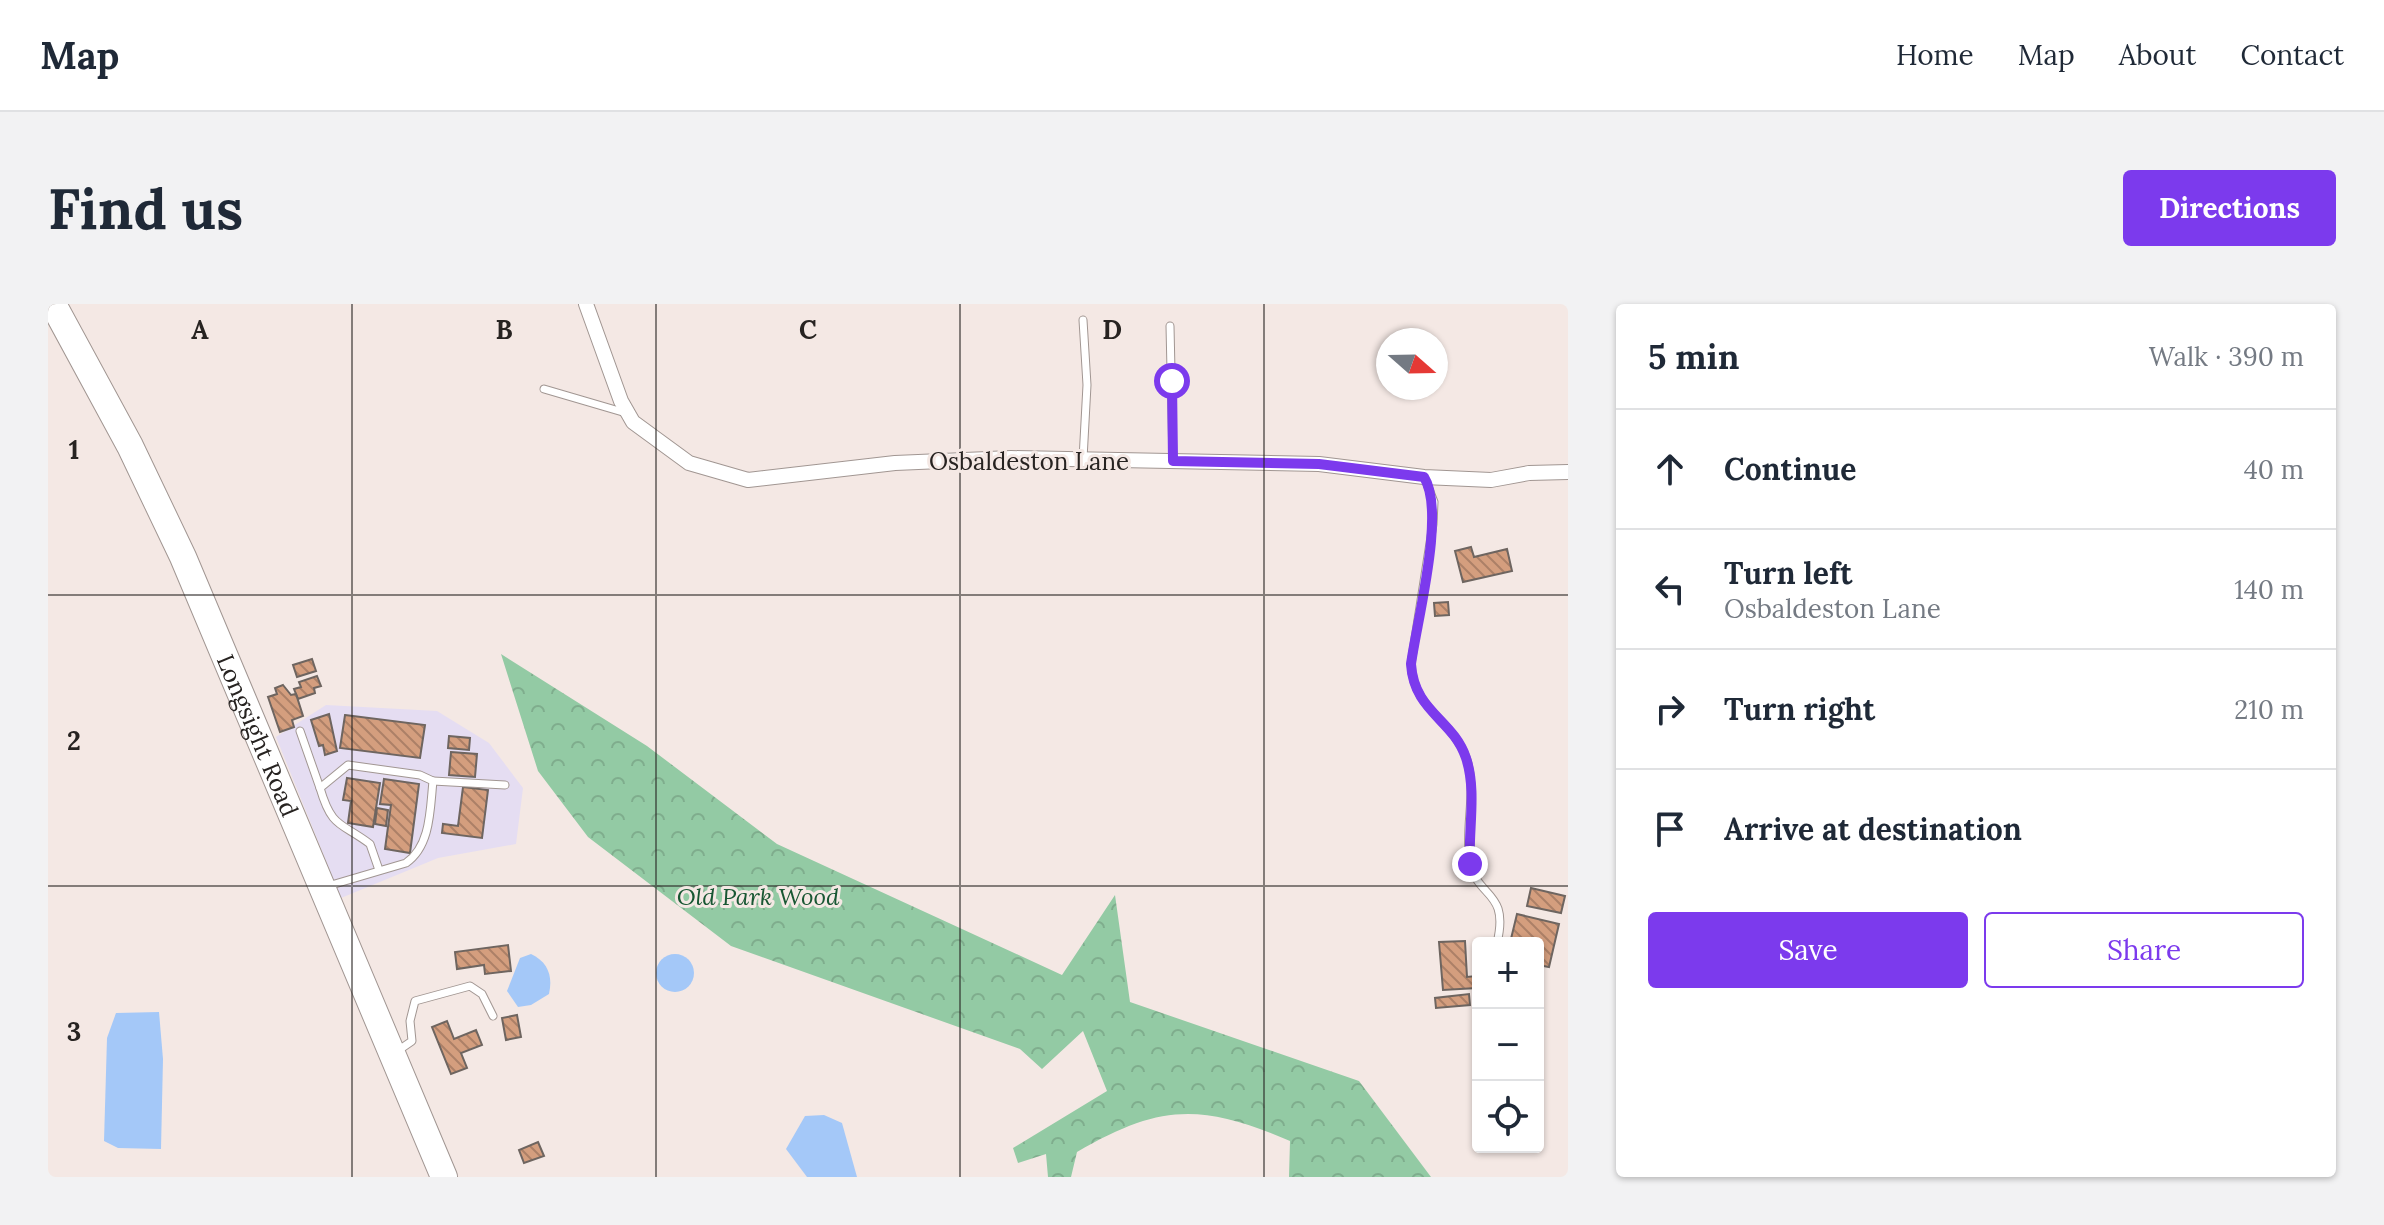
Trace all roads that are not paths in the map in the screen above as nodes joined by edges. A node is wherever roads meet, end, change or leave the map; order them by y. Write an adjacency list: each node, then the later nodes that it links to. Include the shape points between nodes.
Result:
1 (53, 304): 16 (highway, Longsight Road, via 183,557)
2 (586, 304): 6 (street, Osbaldeston Lane)
3 (1083, 320): 7 (lane)
4 (1170, 326): 8 (lane)
5 (544, 389): 6 (lane)
6 (626, 413): 7 (street, Osbaldeston Lane, via 689,463 748,480 947,460)
7 (1083, 461): 8 (street, Osbaldeston Lane)
8 (1173, 461): 10 (street, Osbaldeston Lane, via 1319,464)
9 (1568, 472): 10 (street, Osbaldeston Lane, via 1491,480)
10 (1424, 477): 17 (lane, via 1434,502 1433,524 1412,679 1466,757 1470,864 1501,912)
11 (300, 731): 14 (lane)
12 (433, 781): 13 (lane); 14 (lane, via 348,765); 15 (lane, via 423,846 406,863)
13 (505, 785)
14 (320, 788): 15 (lane, via 332,818 370,844)
15 (379, 870): 16 (lane)
16 (322, 888): 19 (highway, Longsight Road)
17 (1498, 937)
18 (493, 1016): 19 (lane, via 482,994 470,986 420,998 411,1009 412,1041)
19 (392, 1053): 20 (highway, Longsight Road)
20 (444, 1177)

